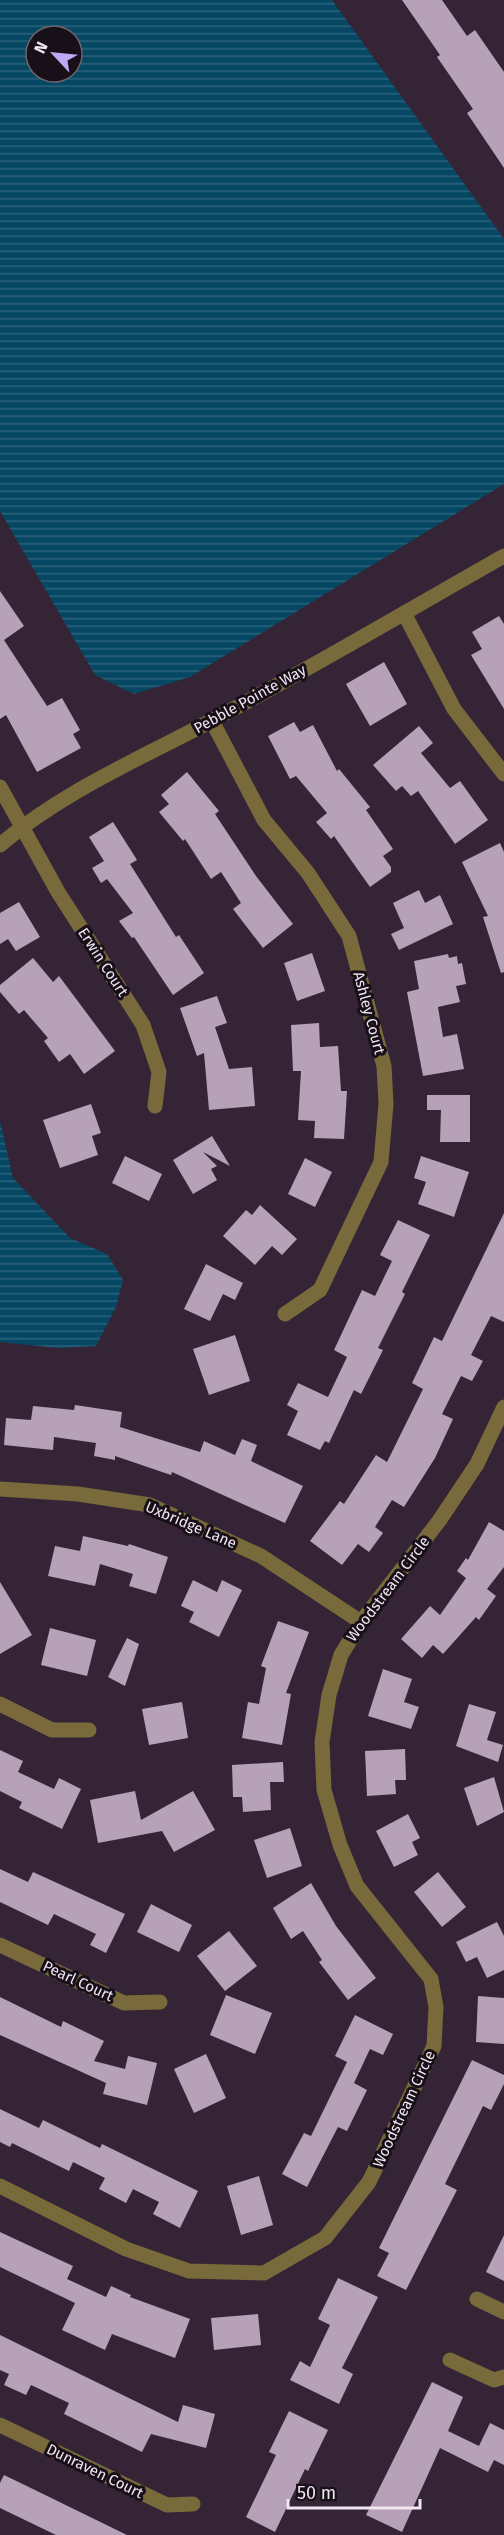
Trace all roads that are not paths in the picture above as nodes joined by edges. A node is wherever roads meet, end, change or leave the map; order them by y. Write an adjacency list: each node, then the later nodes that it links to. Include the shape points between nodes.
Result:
1 (504, 556): 2 (street, Pebble Pointe Way)
2 (404, 613): 3 (street, Pebble Pointe Way); 4 (street, via 454,709)
3 (212, 721): 6 (street, Pebble Pointe Way, via 113,771); 9 (street, Ashley Court, via 264,820 308,873 349,936 384,1066 386,1104 381,1162 320,1290)
4 (504, 774)
5 (0, 787): 6 (street, Erwin Court)
6 (21, 827): 7 (street, Pebble Pointe Way); 8 (street, Erwin Court, via 143,1025 159,1072)
7 (0, 845)
8 (155, 1106)
9 (285, 1314)
10 (504, 1407): 12 (street, Woodstream Circle, via 477,1464 439,1521)
11 (0, 1489): 12 (street, Uxbridge Lane, via 150,1504 261,1556)
12 (361, 1622): 17 (street, Woodstream Circle, via 341,1655 329,1695 322,1742 324,1790 357,1886 431,1979 436,2007 434,2046 369,2182 325,2238 264,2273 189,2271 126,2249)
13 (0, 1704): 14 (street, via 52,1730)
14 (88, 1730)
15 (0, 1945): 16 (street, Pearl Court, via 124,2003)
16 (160, 2002)
17 (0, 2186)
18 (477, 2299): 19 (street)
19 (504, 2312)
20 (450, 2360): 21 (street, via 494,2380)
21 (504, 2378)
22 (0, 2425): 23 (street, Dunraven Court, via 167,2505)
23 (193, 2504)

